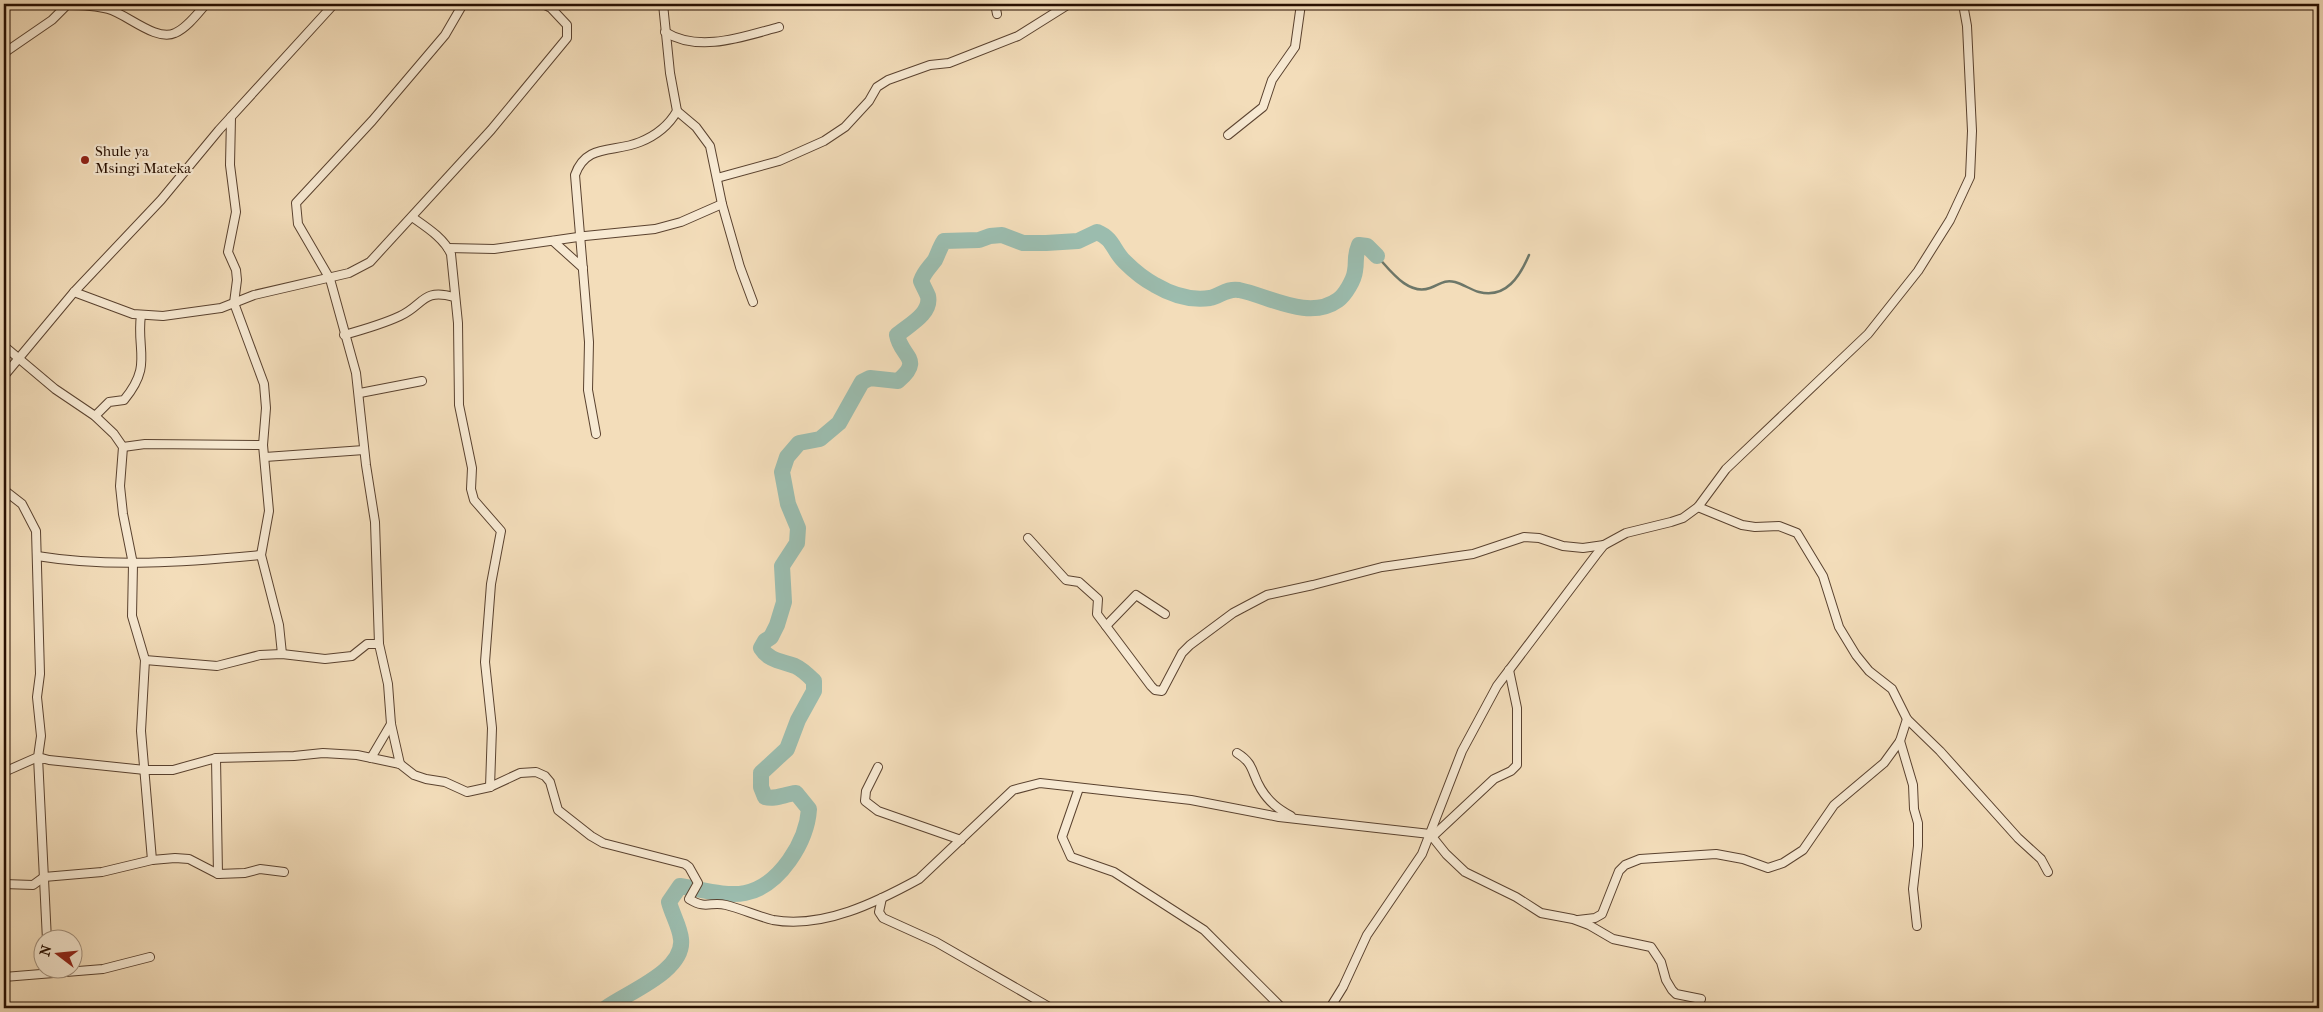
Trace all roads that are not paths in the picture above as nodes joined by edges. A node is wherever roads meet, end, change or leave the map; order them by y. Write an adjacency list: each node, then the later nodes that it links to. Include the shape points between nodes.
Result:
1 (206, 4): 10 (street, via 176,33 164,35 108,9)
2 (334, 4): 16 (street)
3 (463, 4): 25 (street, via 445,35 372,121 296,202 298,224)
4 (543, 4): 20 (street, via 567,25 567,38 491,130)
5 (663, 4): 13 (street)
6 (995, 4): 11 (street)
7 (1069, 4): 18 (street, via 1018,36 949,63 930,65 888,80 877,87 845,127 824,141 780,161)
8 (1301, 4): 17 (street, via 1295,47 1272,80 1263,107)
9 (1963, 4): 44 (street, via 1972,132 1970,177 1950,220 1918,271 1868,334 1726,469)
10 (67, 5): 14 (street, via 52,20)
11 (997, 14)
12 (778, 27): 13 (street, via 697,43 677,39)
13 (665, 32): 15 (street)
14 (4, 53)
15 (678, 111): 18 (street, via 707,141); 21 (street, via 667,125 638,143 588,155 579,163 575,175)
16 (232, 117): 26 (street, via 161,200); 29 (street, via 230,165 236,212 228,252 237,275)
17 (1228, 135)
18 (718, 178): 19 (street)
19 (722, 204): 21 (street, via 656,229); 28 (street)
20 (412, 217): 23 (street); 25 (street, via 370,262)
21 (580, 236): 22 (street); 24 (street)
22 (553, 240): 23 (street, via 494,249); 24 (street)
23 (448, 248): 27 (street, via 453,264)
24 (583, 268): 38 (street, via 589,342 588,390)
25 (330, 279): 29 (street, via 254,295); 31 (street)
26 (74, 292): 30 (street); 33 (street)
27 (454, 297): 31 (street, via 438,293 427,296 401,316); 67 (street, via 460,358 459,405 472,468 472,494 498,527 501,537 491,584 485,662 492,728)
28 (753, 302)
29 (234, 303): 30 (street, via 221,308 163,316); 39 (street, via 264,384)
30 (141, 315): 37 (street, via 143,352 140,373 124,400 109,402)
31 (344, 335): 36 (street)
32 (4, 346): 33 (street)
33 (20, 358): 34 (street); 37 (street)
34 (4, 376)
35 (422, 381): 36 (street)
36 (360, 393): 41 (street)
37 (95, 416): 40 (street)
38 (596, 434)
39 (263, 445): 40 (street, via 145,444); 42 (street)
40 (123, 447): 49 (street, via 121,500)
41 (364, 450): 42 (street); 52 (street, via 376,536)
42 (265, 458): 47 (street, via 270,511)
43 (4, 490): 48 (street, via 22,504 29,515 36,530)
44 (1698, 508): 46 (street, via 1683,518 1626,533); 56 (street, via 1742,525 1778,526 1797,533 1823,576 1843,636 1866,667 1892,689)
45 (1028, 538): 51 (street, via 1066,580 1078,582 1098,599 1096,612)
46 (1604, 545): 51 (street, via 1584,548 1563,546 1524,537 1473,554 1382,567 1267,595 1233,613 1190,645 1182,653 1162,691 1150,686); 55 (street)
47 (261, 555): 49 (street); 53 (street, via 279,625)
48 (37, 556): 49 (street, via 75,562); 60 (street, via 40,674 37,697 41,736)
49 (133, 564): 54 (street, via 132,616)
50 (1165, 614): 51 (street, via 1136,595)
51 (1106, 626)
52 (379, 644): 53 (street, via 367,644 352,656 325,659); 57 (street, via 391,702)
53 (282, 654): 54 (street, via 260,655 217,666)
54 (145, 660): 65 (street, via 141,708)
55 (1509, 670): 70 (street, via 1462,751); 70 (street, via 1517,708 1517,765 1494,779)
56 (1908, 719): 58 (street); 74 (street, via 2041,859)
57 (391, 724): 62 (street); 63 (street)
58 (1900, 741): 79 (street, via 1874,774 1834,805 1803,850 1784,863 1768,868 1716,854 1640,859 1619,870 1602,914); 80 (street, via 1913,785 1918,823 1913,889)
59 (1237, 753): 69 (street, via 1251,765 1269,800)
60 (38, 757): 65 (street); 66 (street); 76 (street)
61 (216, 758): 62 (street, via 323,753); 65 (street, via 173,770); 75 (street)
62 (371, 758): 63 (street)
63 (400, 764): 67 (street, via 420,777 468,792)
64 (878, 767): 71 (street, via 866,791 867,804 878,811)
65 (145, 770): 72 (street)
66 (4, 772)
67 (490, 787): 78 (street, via 520,773 536,772 545,776 550,782 558,810 591,836 603,843 689,867 698,883 690,899 700,906 723,904 774,920 799,921 846,912)
68 (1079, 788): 69 (street, via 1191,800); 71 (street, via 1040,783 1013,790); 88 (street, via 1062,836 1071,857 1114,872 1204,930)
69 (1293, 818): 70 (street)
70 (1431, 835): 79 (street, via 1453,862 1471,876 1541,913); 89 (street, via 1417,864 1362,944)
71 (961, 840): 78 (street, via 919,878)
72 (152, 860): 75 (street, via 189,858); 76 (street, via 102,872)
73 (284, 872): 75 (street, via 260,869 245,874)
74 (2048, 872)
75 (218, 874)
76 (44, 877): 77 (street, via 33,886); 81 (street)
77 (4, 884)
78 (882, 898): 87 (street, via 879,912 883,918 936,942)
79 (1575, 920): 86 (street, via 1613,939 1650,947 1662,962 1672,990 1676,994)
80 (1917, 926)
81 (47, 930)
82 (150, 957): 83 (street, via 103,969)
83 (82, 970)
84 (32, 973): 85 (street)
85 (4, 977)
86 (1701, 999)
87 (1051, 1008)
88 (1282, 1008)
89 (1330, 1008)

